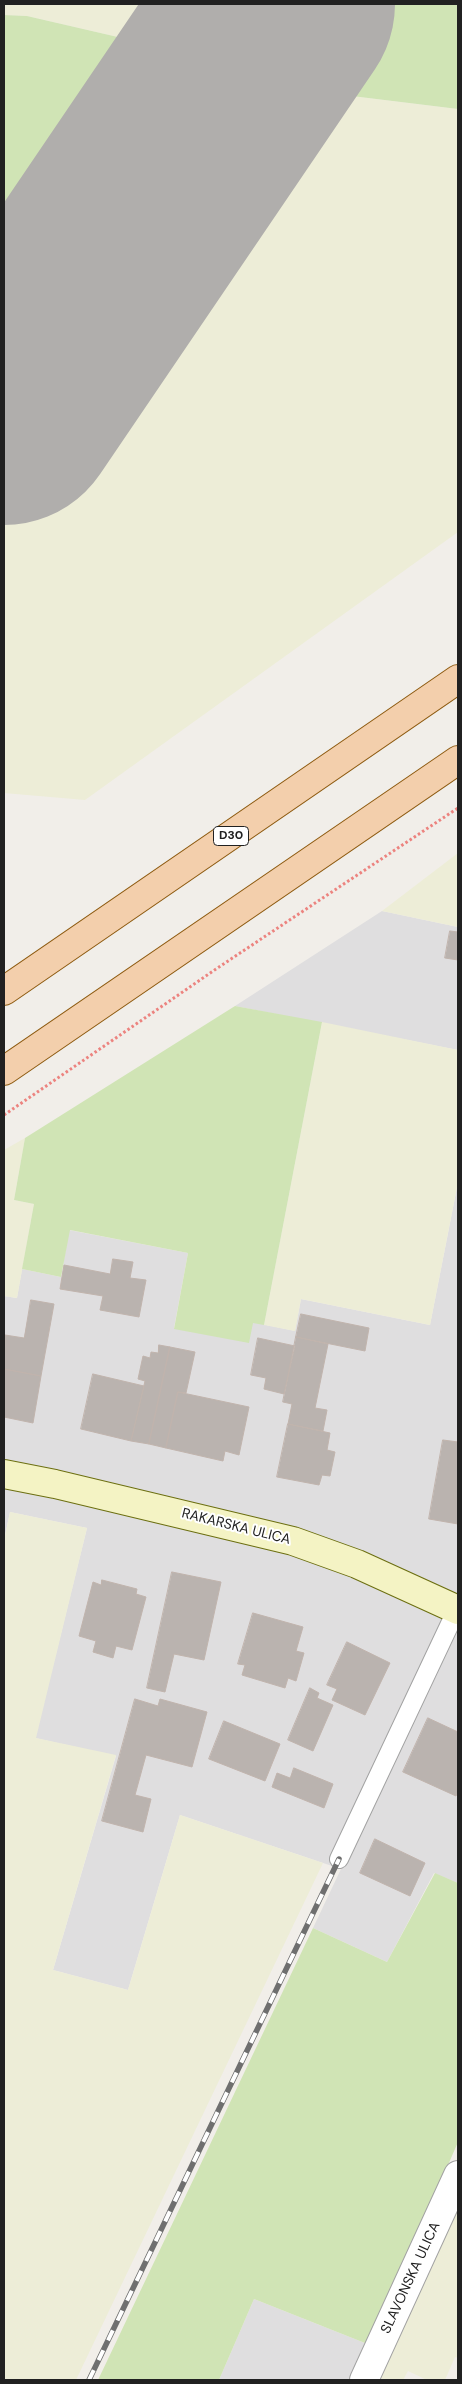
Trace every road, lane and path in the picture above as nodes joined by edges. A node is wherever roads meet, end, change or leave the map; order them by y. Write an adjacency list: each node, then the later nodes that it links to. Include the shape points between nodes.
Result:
1 (458, 679): 4 (main road, D30)
2 (458, 760): 5 (main road)
3 (458, 808): 6 (path)
4 (4, 991)
5 (4, 1071)
6 (4, 1115)
7 (4, 1474): 8 (main road, RAKARSKA ULICA, via 293,1541 357,1564)
8 (458, 1609): 9 (lane)
9 (339, 1859)
10 (458, 2175): 11 (street, SLAVONSKA ULICA)
11 (364, 2380)

